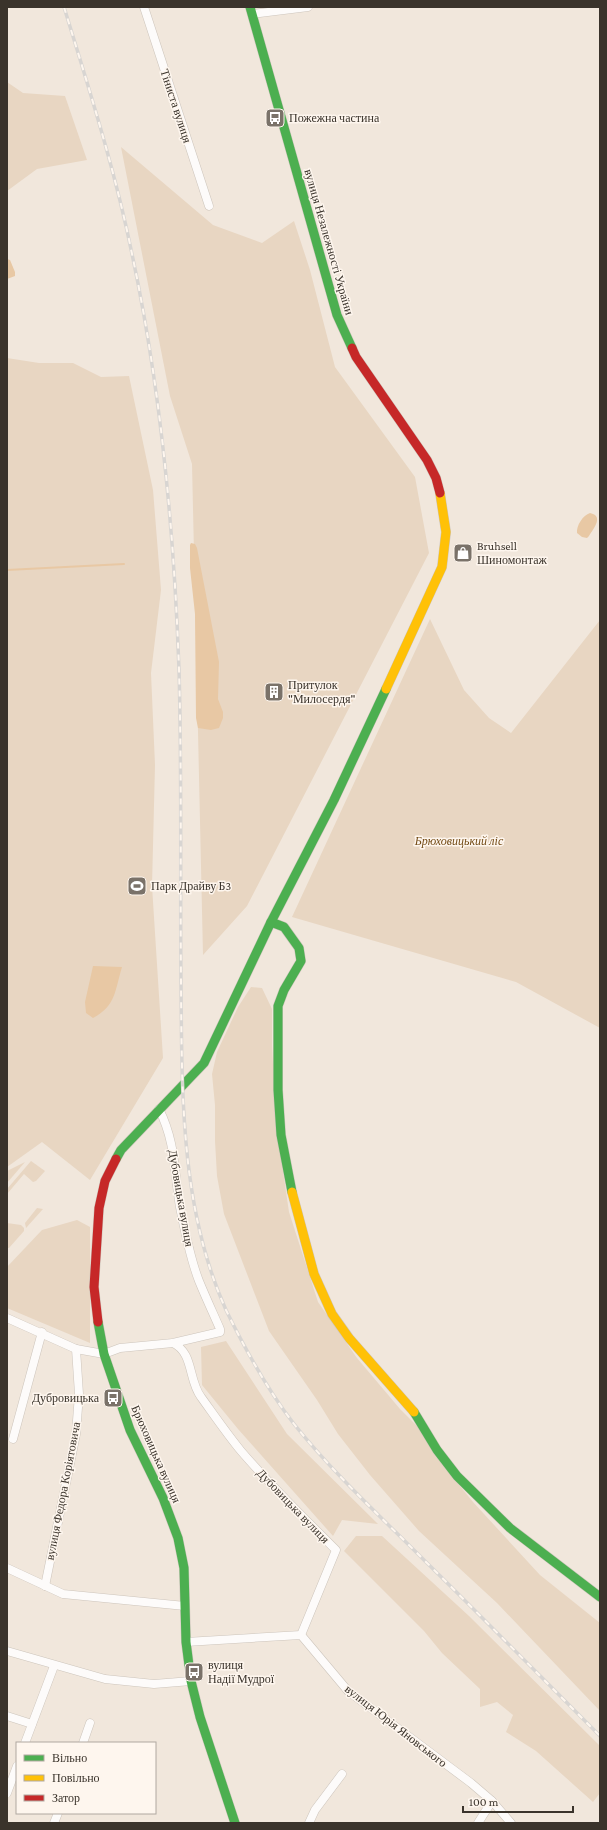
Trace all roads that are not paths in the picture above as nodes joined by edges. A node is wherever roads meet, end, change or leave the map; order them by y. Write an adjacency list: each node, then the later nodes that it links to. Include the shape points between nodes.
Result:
1 (144, 7): 4 (street, Тіниста вулиця)
2 (308, 7): 3 (street)
3 (251, 11): 5 (main road, вулиця Незалежності України, via 337,315 356,357 427,460 436,478 444,513 446,545 442,567 427,602 334,800)
4 (209, 206)
5 (271, 922): 6 (main road, Брюховицька вулиця, via 204,1063); 15 (main road, via 284,927 299,948 301,961 278,1006 278,1090 281,1135 291,1189 314,1274 323,1296 349,1338 413,1410 437,1450 457,1476 510,1528)
6 (159, 1110): 9 (street, Дубовицька вулиця, via 171,1141 187,1238 199,1280 220,1329 220,1332); 11 (main road, Брюховицька вулиця, via 121,1150 111,1166 102,1191 97,1225 94,1287)
7 (7, 1318): 8 (street)
8 (42, 1332): 10 (street); 12 (street)
9 (173, 1343): 11 (street, Дубовицька вулиця, via 120,1348); 17 (street, Дубовицька вулиця, via 183,1350 187,1357 196,1390 240,1450 336,1550)
10 (76, 1349): 11 (street); 14 (street, вулиця Федора Коріятовича, via 79,1394 76,1434)
11 (104, 1354): 16 (main road, Брюховицька вулиця, via 130,1430 163,1498 178,1538 184,1568)
12 (13, 1439)
13 (7, 1568): 14 (street)
14 (45, 1586): 16 (street, via 63,1594)
15 (600, 1598)
16 (185, 1606): 18 (main road, Брюховицька вулиця)
17 (301, 1635): 18 (street); 30 (street, вулиця Юрія Яновського, via 348,1691)
18 (186, 1642): 21 (main road, Брюховицька вулиця)
19 (7, 1651): 20 (street)
20 (54, 1666): 21 (street, via 112,1680 154,1684); 24 (street)
21 (191, 1681): 31 (main road, Брюховицька вулиця, via 200,1717)
22 (7, 1716): 24 (street)
23 (90, 1723): 26 (street)
24 (32, 1724): 25 (street)
25 (25, 1742)
26 (83, 1742)
27 (16, 1769): 29 (street)
28 (342, 1774): 32 (street, via 315,1810)
29 (7, 1793)
30 (492, 1801): 33 (street); 34 (street, вулиця Юрія Яновського)
31 (236, 1823)
32 (309, 1823)
33 (478, 1823)
34 (511, 1823)

